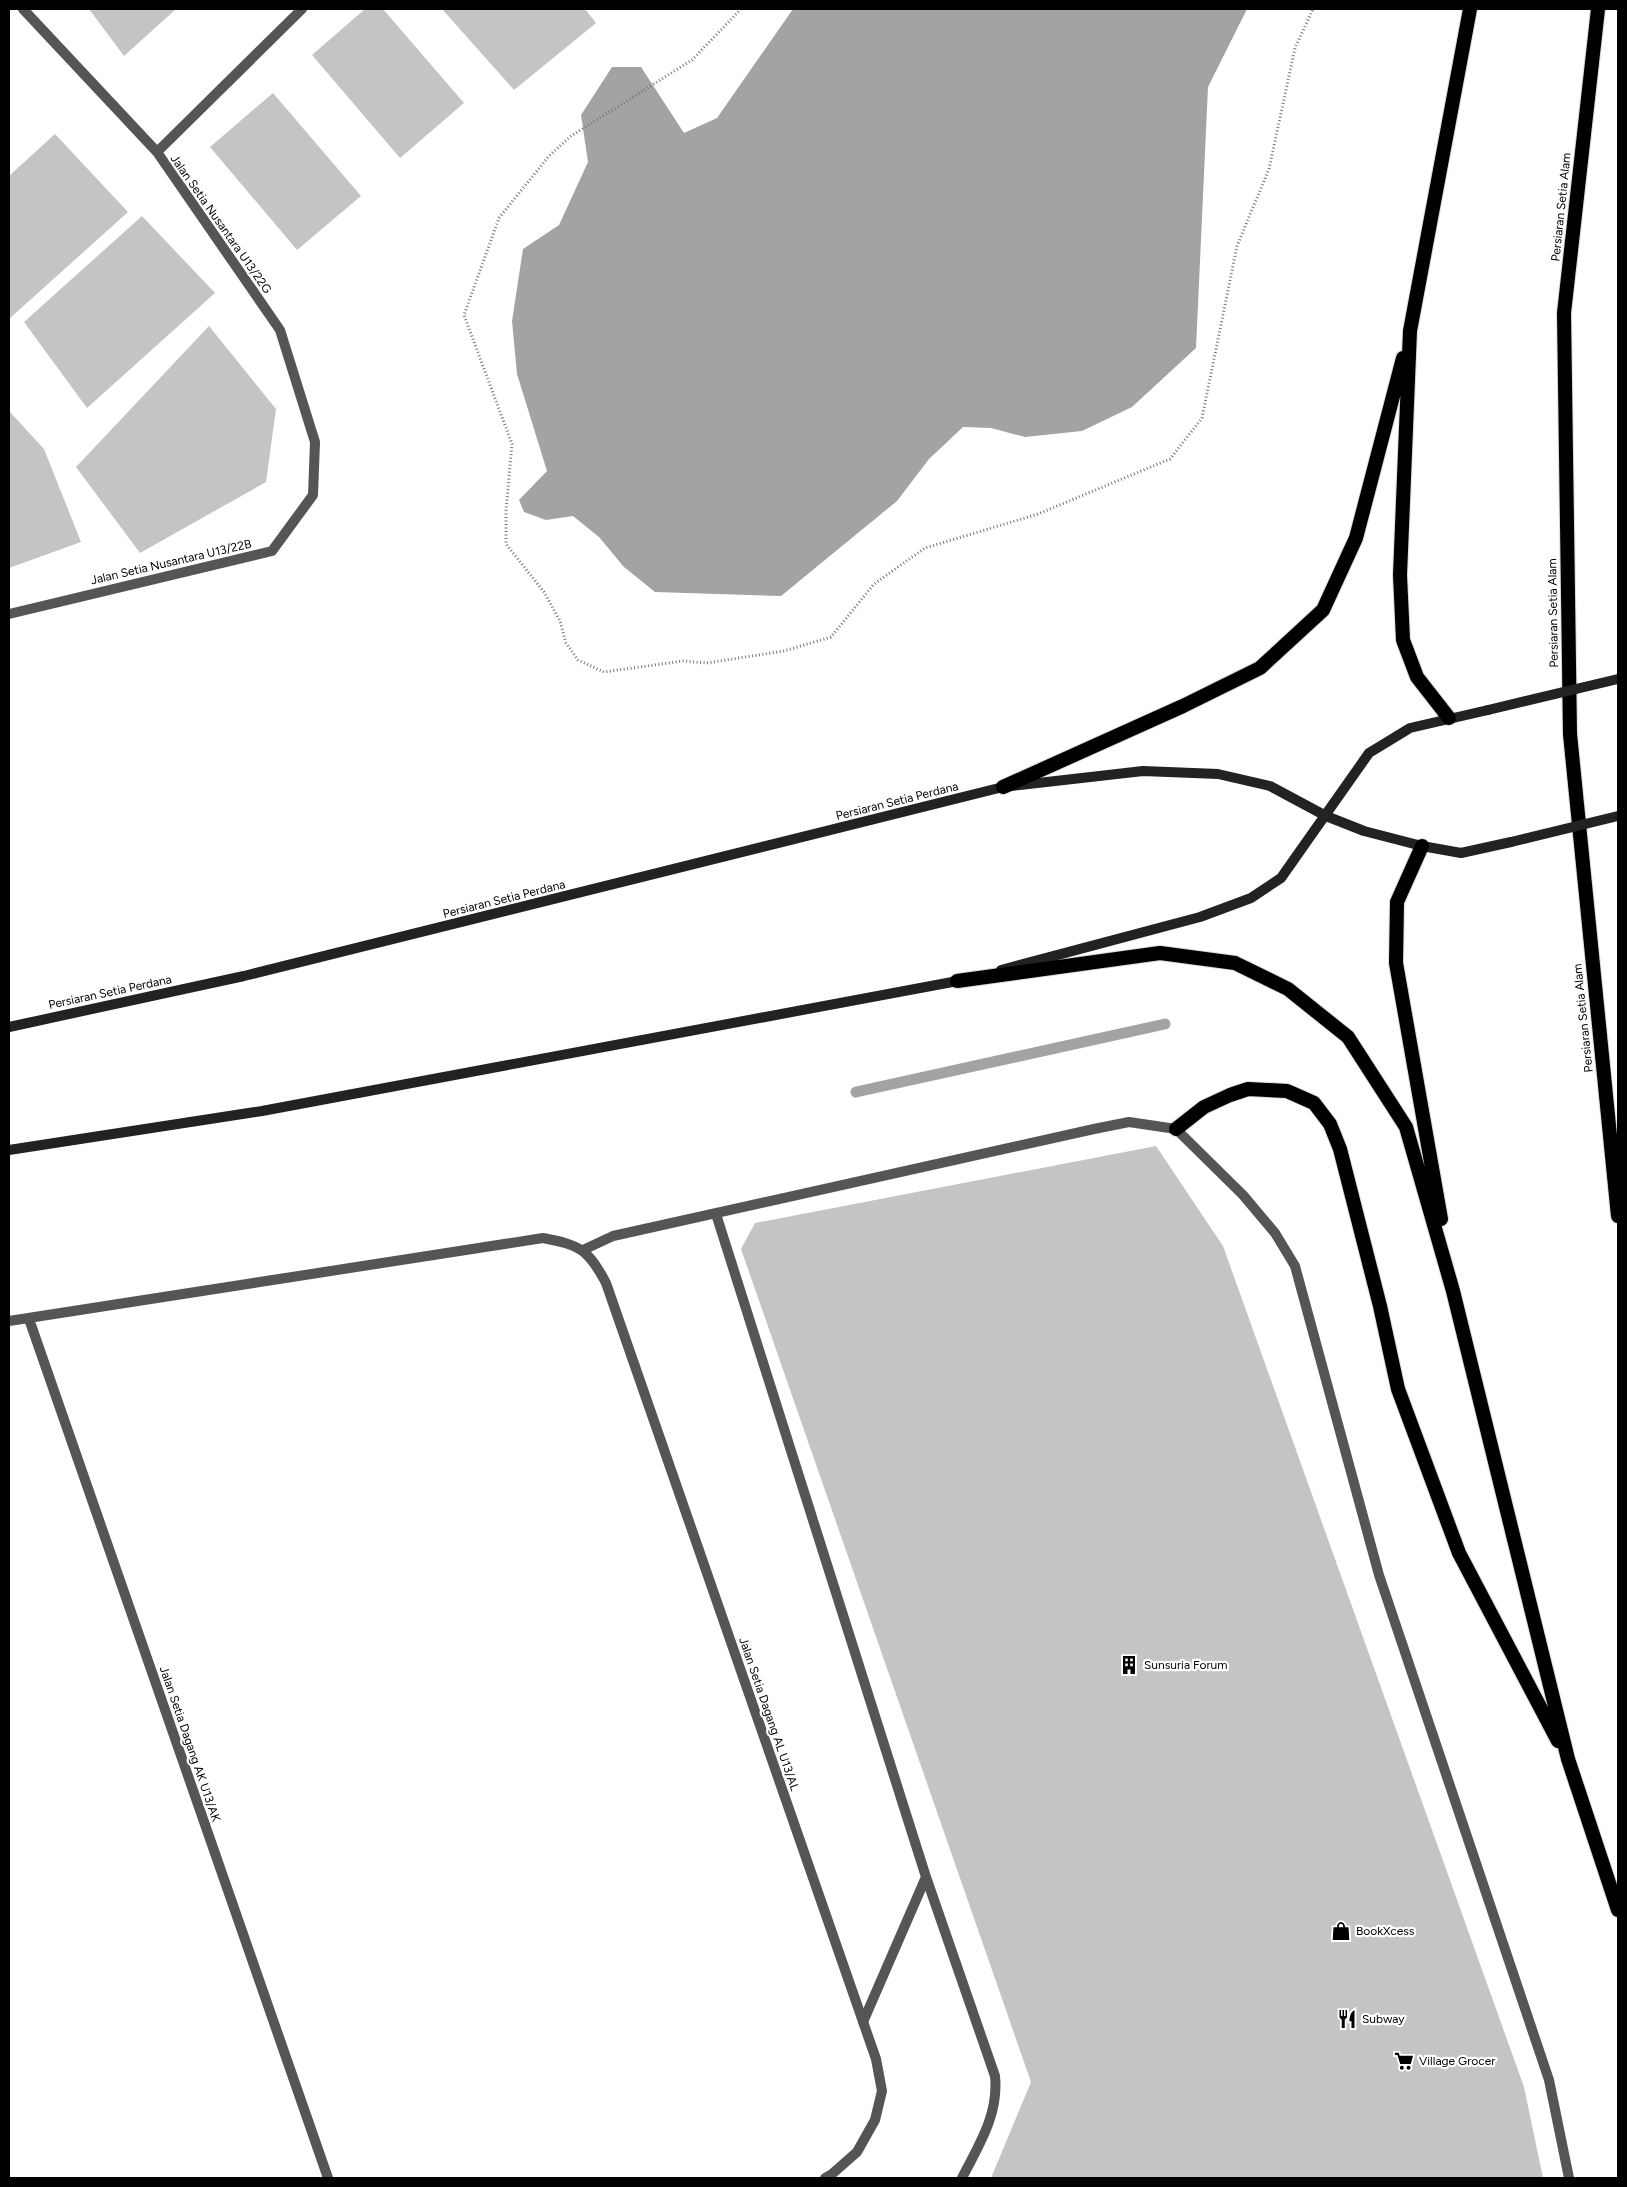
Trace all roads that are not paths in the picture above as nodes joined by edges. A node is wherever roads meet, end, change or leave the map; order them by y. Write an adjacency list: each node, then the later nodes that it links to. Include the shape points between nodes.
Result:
1 (23, 9): 5 (street, Jalan Setia Nusantara U13/22G)
2 (302, 9): 5 (street)
3 (1470, 9): 6 (highway)
4 (1598, 9): 20 (highway, Persiaran Setia Alam, via 1564,313 1570,734)
5 (157, 152): 7 (street, Jalan Setia Nusantara U13/22G, via 280,330 315,442)
6 (1410, 331): 10 (highway, via 1400,575 1403,640 1417,677); 11 (highway, via 1356,538 1323,610 1260,668)
7 (313, 495): 8 (street, Jalan Setia Nusantara U13/22B, via 272,551)
8 (9, 614)
9 (1618, 679): 10 (main road, bridge)
10 (1449, 718): 12 (main road, via 1410,728 1369,753)
11 (1003, 787): 12 (main road, Persiaran Setia Perdana, via 1143,771 1218,774 1270,786); 16 (main road, Persiaran Setia Perdana, via 244,976)
12 (1326, 816): 14 (main road, Persiaran Setia Perdana, via 1364,831); 15 (main road, via 1281,878 1251,898 1200,917)
13 (1618, 816): 14 (main road, Persiaran Setia Perdana, bridge, via 1461,853)
14 (1422, 846): 22 (highway, via 1398,902 1396,963)
15 (957, 981): 18 (main road, via 262,1112); 22 (highway, via 1160,953 1235,963 1288,989 1348,1037 1406,1127)
16 (9, 1027)
17 (1176, 1129): 19 (street, via 1129,1122); 25 (highway, via 1204,1107 1248,1090 1287,1091 1314,1103 1330,1124 1340,1149 1398,1389 1459,1553); 32 (street, via 1275,1233 1294,1266 1379,1575 1549,2080)
18 (9, 1150)
19 (716, 1214): 21 (street, via 613,1236); 26 (street)
20 (1618, 1216)
21 (583, 1250): 23 (street, via 566,1242 542,1238); 28 (street, Jalan Setia Dagang AL U13/AL, via 595,1262 606,1282)
22 (1453, 1291): 25 (highway)
23 (29, 1319): 24 (street); 29 (street, Jalan Setia Dagang AK U13/AK)
24 (9, 1322)
25 (1568, 1759): 27 (highway)
26 (926, 1877): 28 (street); 31 (street, via 995,2076 992,2116)
27 (1618, 1910)
28 (863, 2022): 30 (street, Jalan Setia Dagang AL U13/AL, via 876,2059 882,2091 875,2120 857,2152)
29 (328, 2178)
30 (824, 2178)
31 (962, 2178)
32 (1569, 2178)

